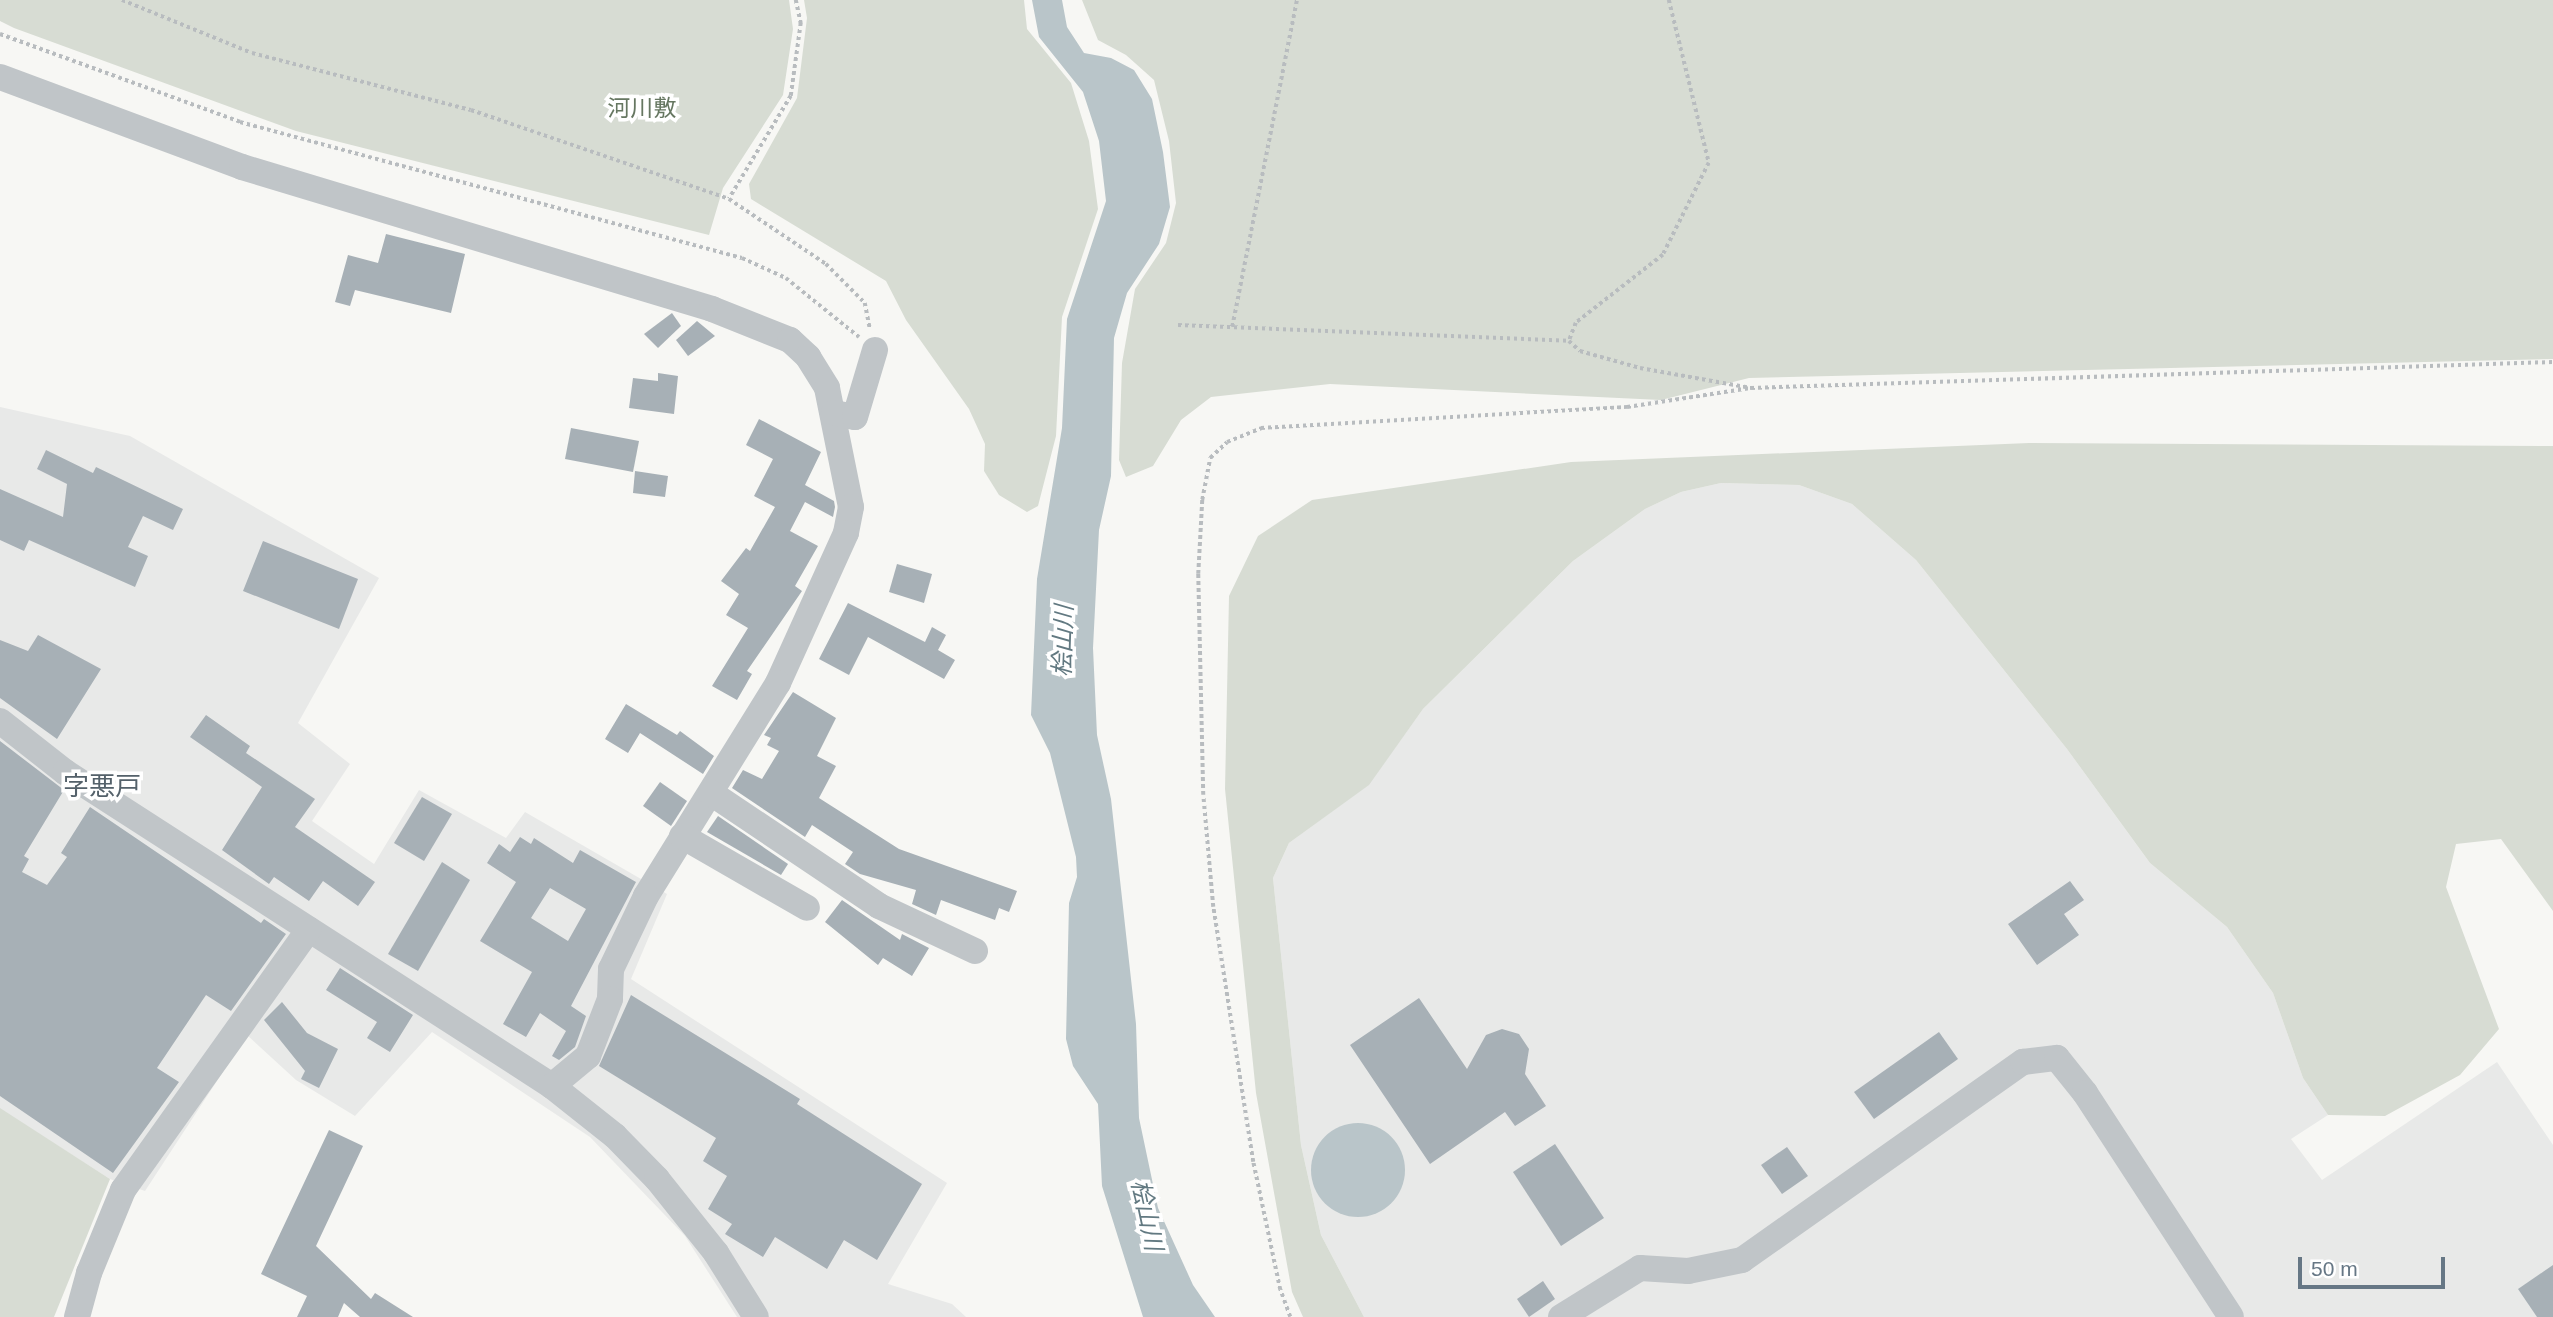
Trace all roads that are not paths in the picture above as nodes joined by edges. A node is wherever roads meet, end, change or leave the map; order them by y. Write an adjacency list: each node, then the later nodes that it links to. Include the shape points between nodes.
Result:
1 (0, 77): 3 (street, via 242,167 712,309 790,340 808,357 827,388)
2 (875, 350): 3 (street, via 855,417)
3 (834, 414): 5 (street, via 851,507 846,533 778,683)
4 (0, 721): 8 (street, via 65,772)
5 (711, 793): 6 (street); 9 (street, via 879,906)
6 (682, 836): 7 (street); 10 (street, via 611,970 610,999 588,1055)
7 (807, 908)
8 (309, 929): 10 (street); 11 (street, via 123,1190 89,1273)
9 (975, 951)
10 (552, 1087): 12 (street, via 615,1136 657,1179 716,1253)
11 (77, 1317)
12 (756, 1317)
13 (1561, 1317): 14 (street, via 1640,1268 1688,1270 1742,1260 2022,1062 2057,1058 2085,1093)
14 (2231, 1317)

